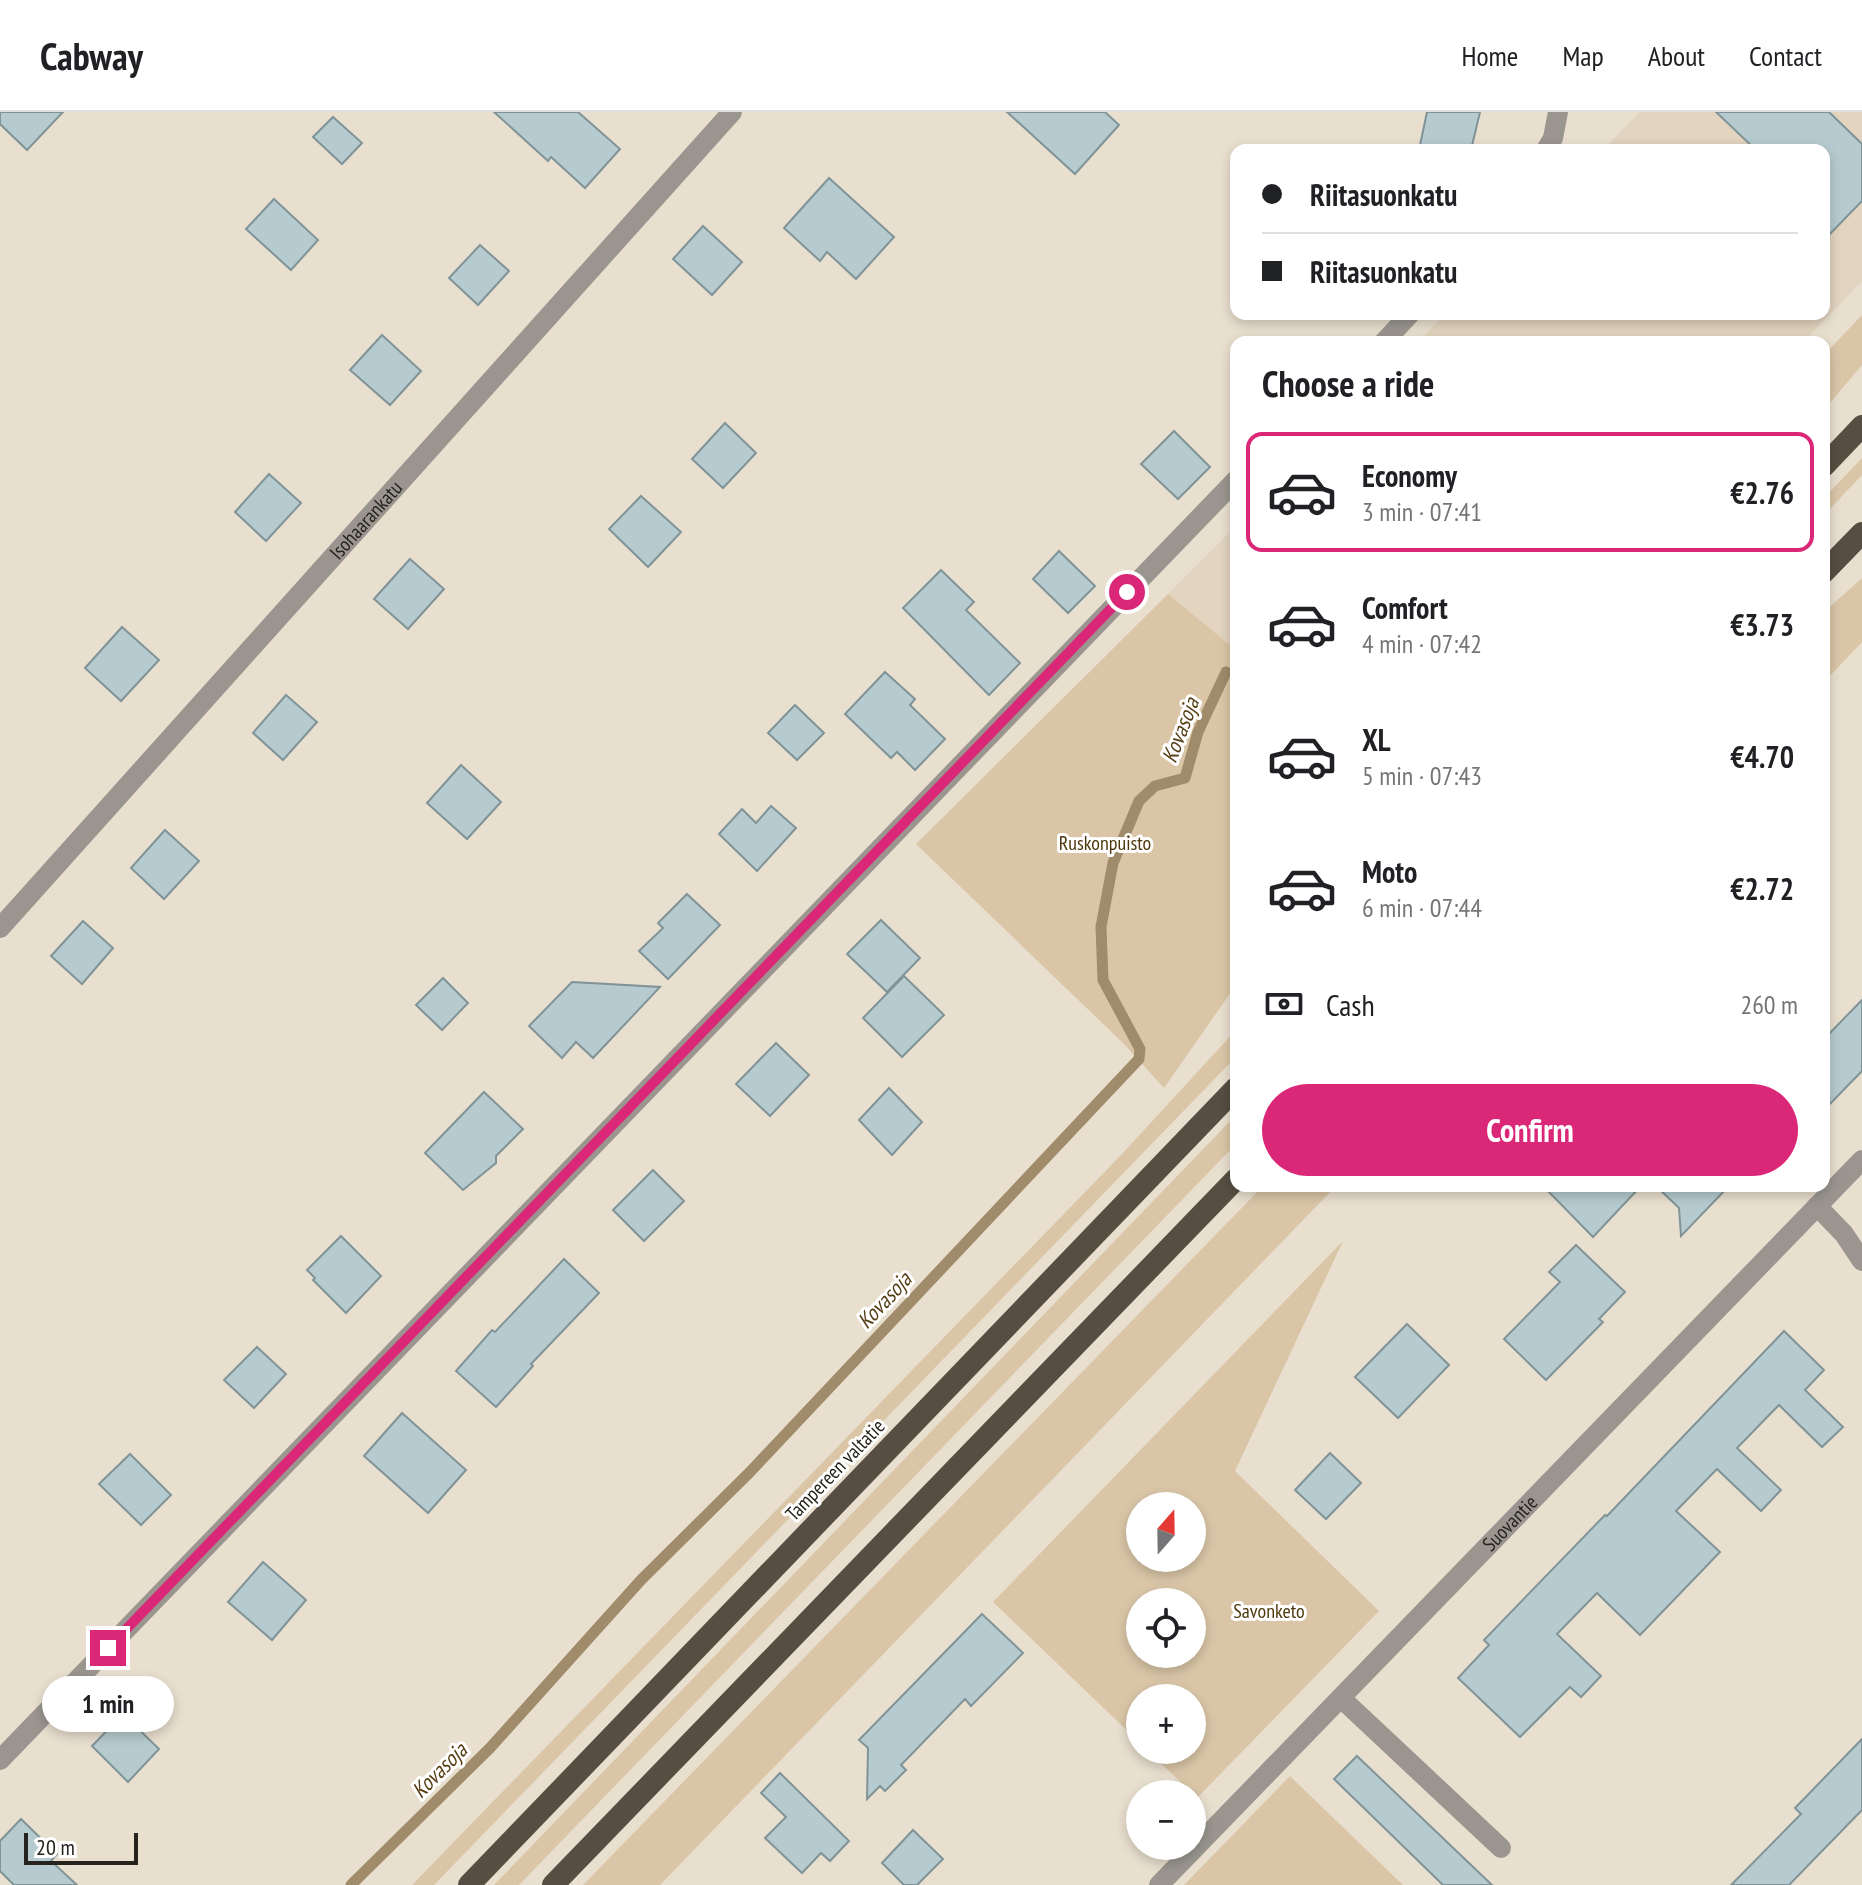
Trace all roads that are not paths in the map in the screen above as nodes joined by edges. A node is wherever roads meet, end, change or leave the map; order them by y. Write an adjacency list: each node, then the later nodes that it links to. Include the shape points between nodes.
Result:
1 (732, 112): 11 (street, Isohaarankatu)
2 (1558, 112): 3 (street)
3 (1550, 144)
4 (1404, 320): 5 (street)
5 (1390, 336)
6 (1862, 426): 7 (highway)
7 (1830, 460)
8 (1230, 486): 18 (street)
9 (1862, 533): 10 (highway)
10 (1830, 566)
11 (0, 928)
12 (1230, 1094): 20 (highway, Tampereen valtatie)
13 (1862, 1160): 15 (street, Suovantie)
14 (1230, 1185): 21 (highway)
15 (1817, 1206): 16 (street); 17 (street, Suovantie)
16 (1862, 1261)
17 (1341, 1698): 19 (street); 22 (street, Suovantie)
18 (0, 1760)
19 (1501, 1848)
20 (469, 1885)
21 (553, 1885)
22 (1159, 1885)

